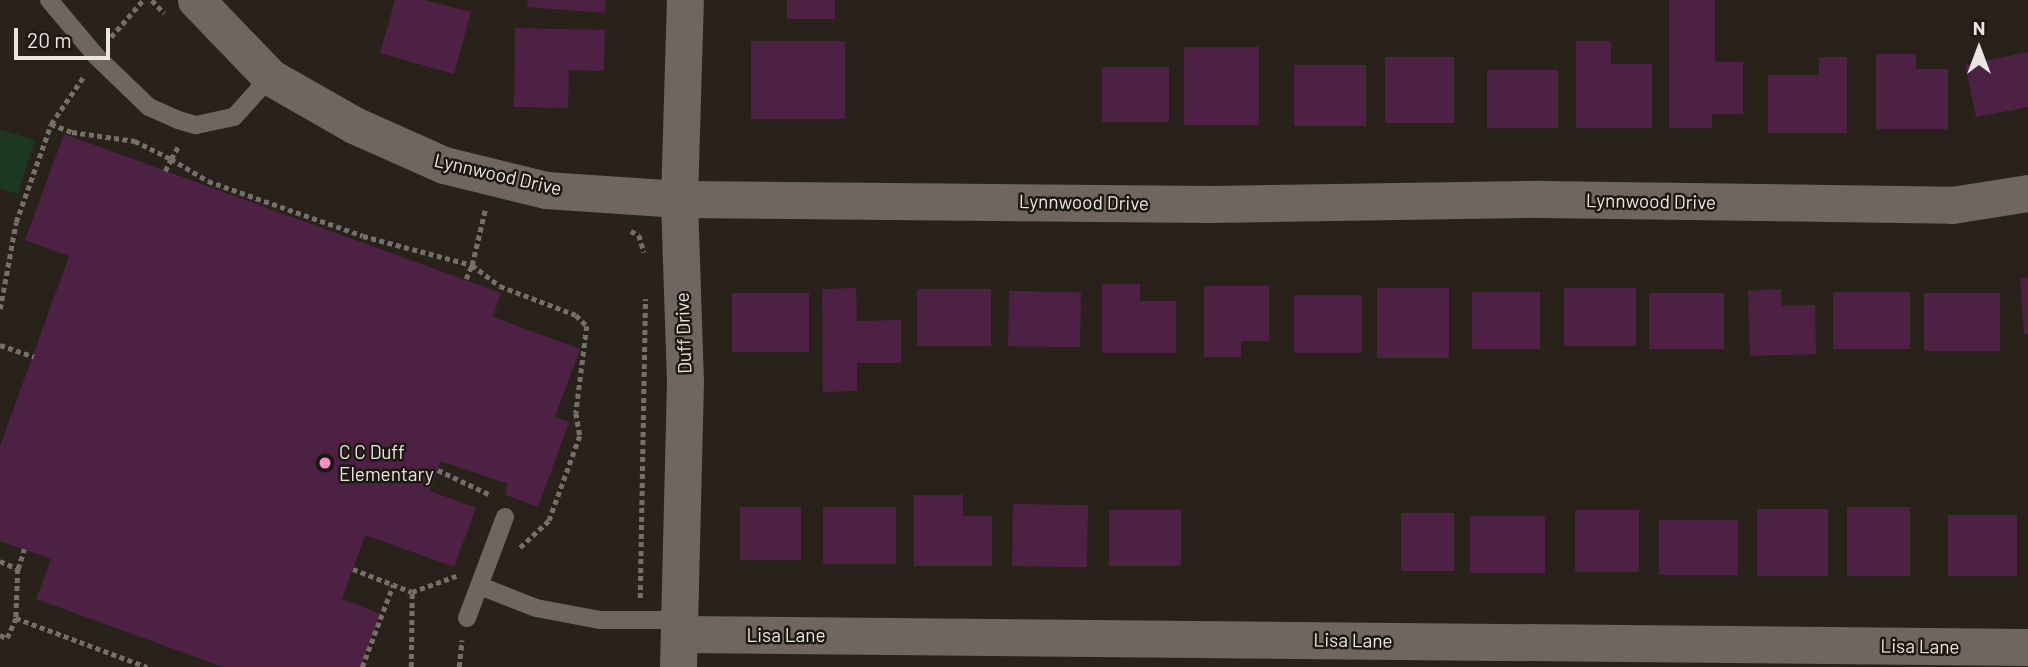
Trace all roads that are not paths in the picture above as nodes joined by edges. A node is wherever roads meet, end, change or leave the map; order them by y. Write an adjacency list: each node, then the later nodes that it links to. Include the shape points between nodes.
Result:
1 (49, 0): 4 (lane, via 97,57 149,107 196,125 234,117)
2 (685, 0): 6 (street, Duff Drive)
3 (182, 8): 4 (street, Lynnwood Drive)
4 (270, 76): 6 (street, Lynnwood Drive, via 354,125 444,165 546,190)
5 (2028, 193): 6 (street, Lynnwood Drive, via 1952,205)
6 (679, 199): 10 (street, Duff Drive, via 685,382)
7 (505, 517): 8 (lane)
8 (480, 586): 9 (lane); 10 (lane, via 536,608 601,620 639,620)
9 (467, 618)
10 (679, 640): 11 (street, Lisa Lane)
11 (2028, 647)

